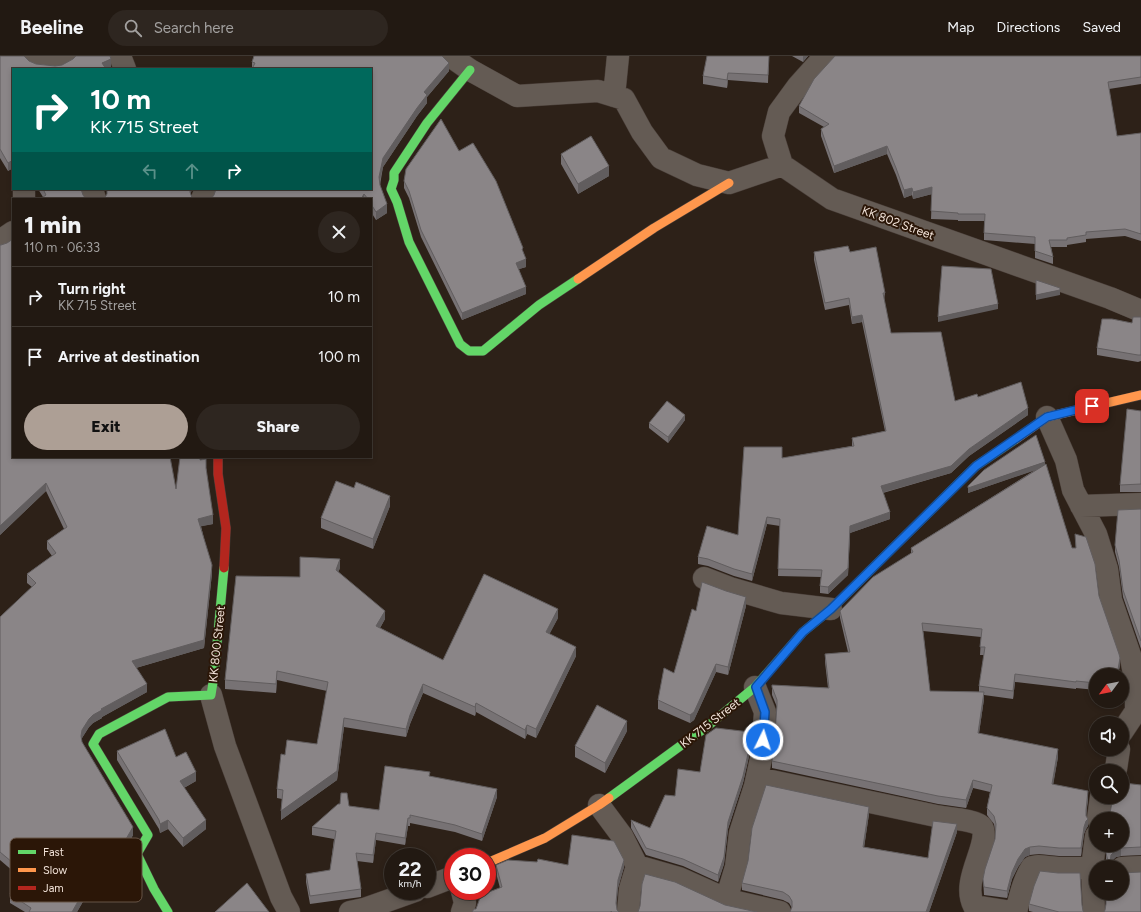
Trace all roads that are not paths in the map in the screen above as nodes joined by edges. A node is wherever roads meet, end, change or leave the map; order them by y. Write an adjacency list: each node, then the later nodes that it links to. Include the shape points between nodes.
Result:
1 (33, 56): 2 (street, via 37,60 56,62)
2 (67, 56)
3 (120, 56): 7 (street)
4 (450, 56): 8 (street)
5 (618, 56): 9 (street)
6 (825, 56): 10 (street, via 779,112 773,136)
7 (125, 68)
8 (470, 70): 9 (street, via 517,96 598,91); 11 (street, via 427,123 394,173 391,189 409,242 460,344 469,351 483,351 539,305 654,228)
9 (614, 96): 11 (street, via 624,99 642,132 661,158 697,175)
10 (782, 165): 11 (street); 14 (street, KK 802 Street, via 832,199)
11 (728, 183)
12 (12, 233): 13 (street)
13 (0, 241)
14 (1141, 311)
15 (1141, 395): 16 (street, KK 715 Street)
16 (1047, 417): 19 (street, via 1066,460 1073,490); 21 (street, KK 715 Street, via 976,466)
17 (218, 458): 23 (street, KK 800 Street, via 226,528 224,574)
18 (1141, 504): 19 (street)
19 (1081, 506): 24 (street, via 1096,534 1107,569 1111,600 1131,658 1136,684 1136,711)
20 (704, 578): 21 (street, via 781,603)
21 (831, 609): 22 (street, KK 715 Street, via 803,632)
22 (756, 687): 25 (street, via 765,712 762,754); 26 (street, KK 715 Street, via 709,725)
23 (211, 695): 27 (street, KK 800 Street, via 168,697 99,734 93,744 148,835); 39 (street, via 225,746 281,897)
24 (1129, 722)
25 (757, 778): 36 (street, via 740,832 736,867); 44 (street, via 977,823 982,827 984,835 971,879 970,900 974,906)
26 (599, 805): 28 (street, KK 715 Street, via 545,838); 30 (street, via 622,836)
27 (142, 845)
28 (496, 859)
29 (142, 863): 38 (street, KK 800 Street)
30 (637, 866): 36 (street, via 680,878); 42 (street, via 630,889)
31 (1141, 867): 33 (street)
32 (1089, 868): 45 (street, via 1032,867 1023,886)
33 (1129, 868)
34 (389, 900): 40 (street)
35 (464, 900): 41 (street)
36 (728, 900): 43 (street)
37 (1094, 900): 46 (street)
38 (168, 912)
39 (289, 912)
40 (350, 912)
41 (462, 912)
42 (628, 912)
43 (780, 912)
44 (1012, 912)
45 (1016, 912)
46 (1094, 912)

